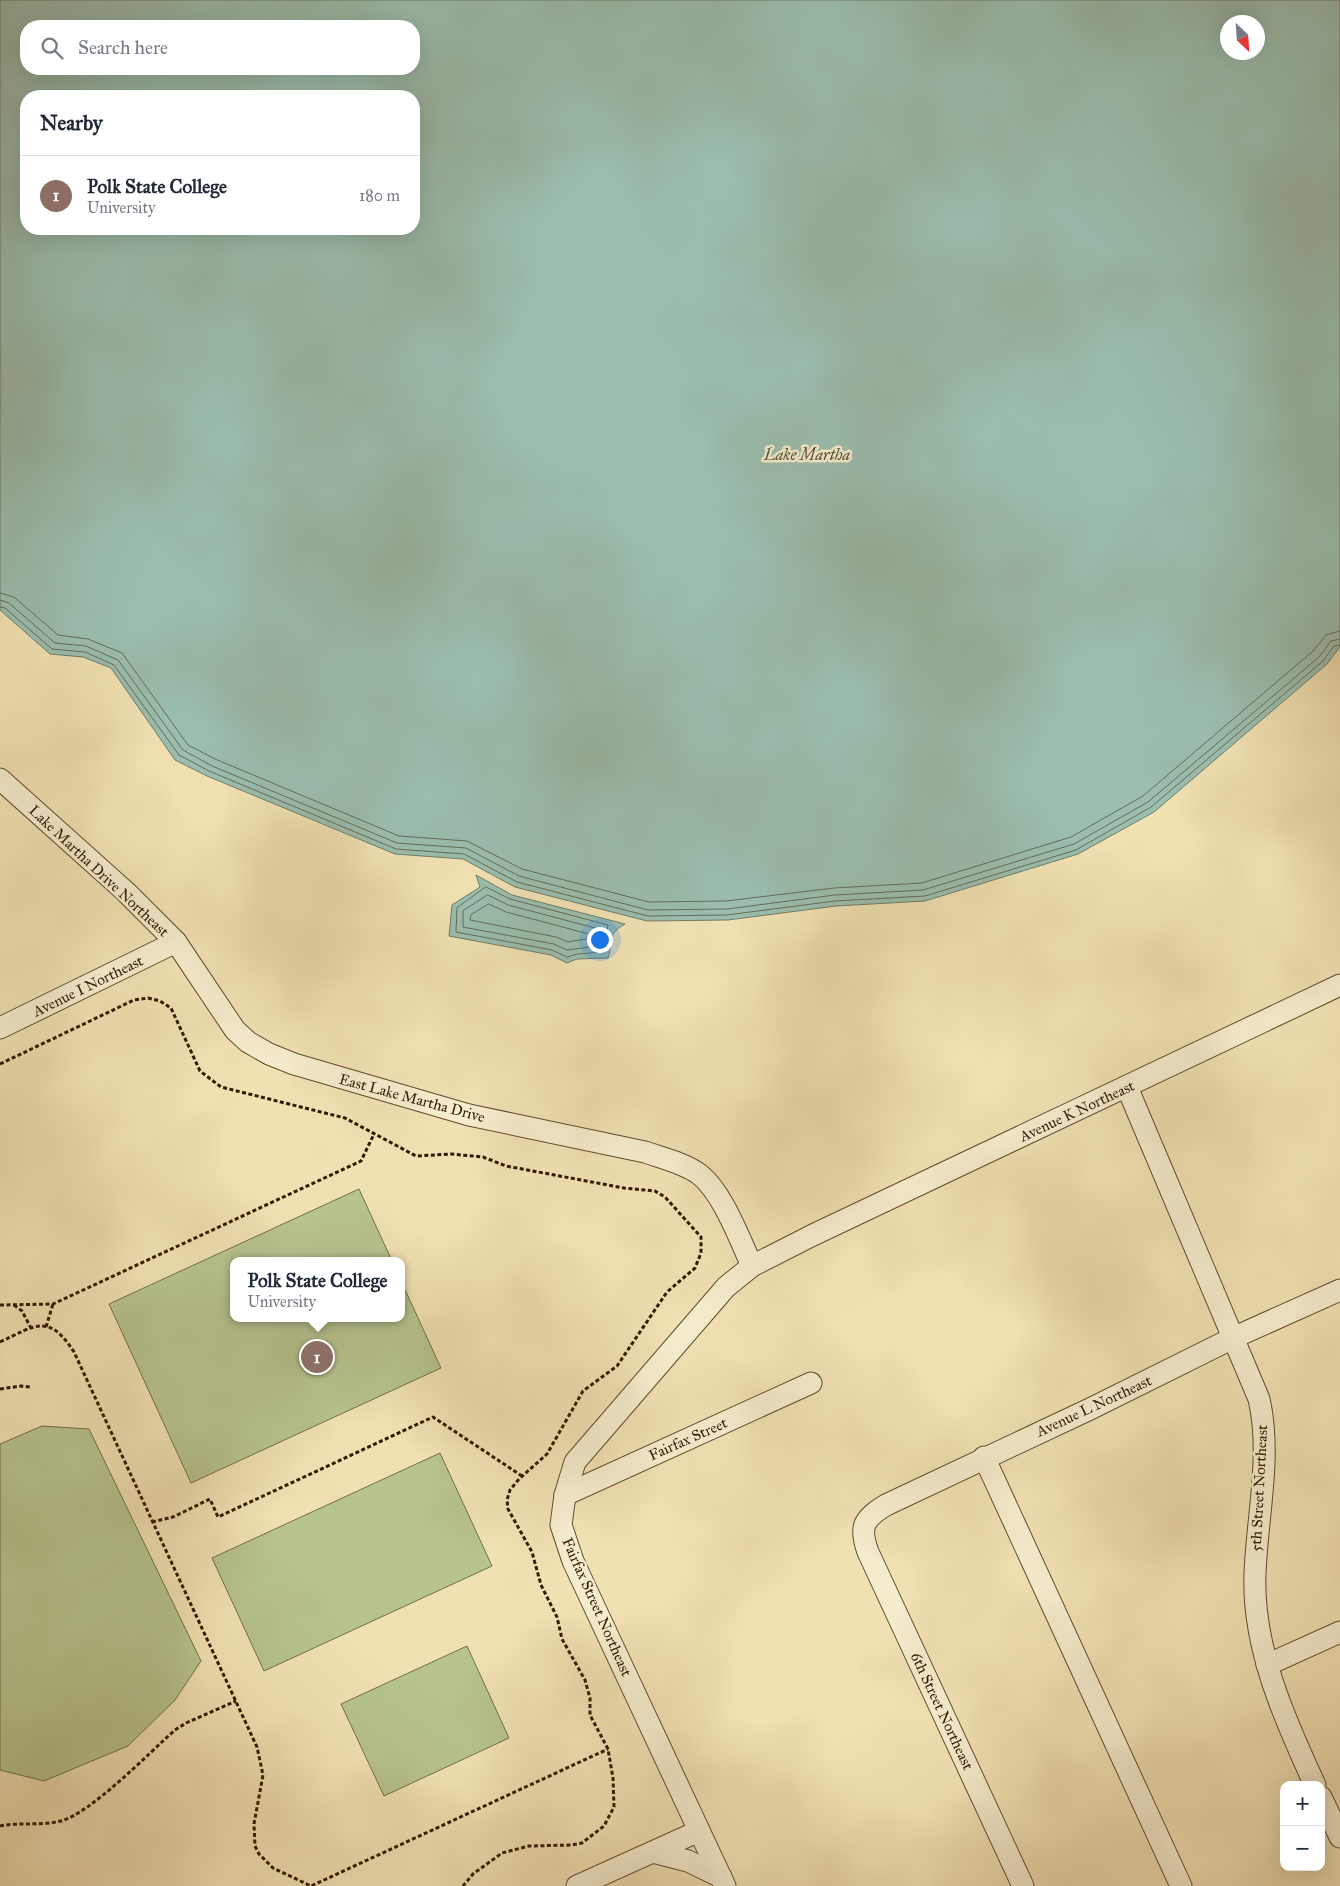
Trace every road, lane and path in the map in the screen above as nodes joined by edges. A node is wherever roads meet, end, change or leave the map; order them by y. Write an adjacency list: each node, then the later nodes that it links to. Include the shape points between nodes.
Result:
1 (0, 779): 2 (street, Lake Martha Drive Northeast, via 126,892)
2 (176, 942): 4 (street, Avenue I Northeast); 10 (street, East Lake Martha Drive, via 235,1030 269,1054 317,1072 469,1115 645,1152 699,1174 722,1203)
3 (1340, 985): 6 (street, Avenue K Northeast)
4 (0, 1028)
5 (0, 1064): 7 (path, via 134,1000 148,998 171,1008 200,1071 221,1087 346,1118)
6 (1127, 1087): 9 (street, Avenue K Northeast); 17 (street, 5th Street Northeast)
7 (374, 1134): 8 (path); 12 (path, via 361,1161)
8 (416, 1156)
9 (813, 1235): 10 (street, Fairfax Street Northeast)
10 (752, 1266): 24 (street, Fairfax Street Northeast, via 708,1306 575,1462)
11 (1340, 1290): 17 (street, Avenue L Northeast)
12 (52, 1304): 14 (path); 15 (path)
13 (0, 1305): 14 (path)
14 (13, 1305): 16 (path, via 22,1311)
15 (46, 1326): 16 (path); 25 (path, via 55,1329 74,1352)
16 (31, 1328): 18 (path)
17 (1234, 1337): 22 (street, Avenue L Northeast); 28 (street, 5th Street Northeast, via 1262,1413 1264,1444 1255,1604)
18 (0, 1342)
19 (811, 1383): 24 (street, Fairfax Street)
20 (30, 1387): 21 (path)
21 (0, 1389)
22 (984, 1458): 26 (street, Avenue L Northeast, via 873,1513 864,1523); 40 (street)
23 (522, 1476): 25 (path, via 434,1417 218,1517 210,1499 173,1517)
24 (565, 1495): 34 (street, Fairfax Street Northeast, via 561,1525 573,1561)
25 (152, 1522): 29 (path)
26 (862, 1536): 39 (street, 6th Street Northeast)
27 (1340, 1632): 28 (street)
28 (1267, 1665): 31 (street, 5th Street Northeast)
29 (236, 1701): 30 (path, via 261,1759 262,1791 254,1824 255,1846 273,1868 311,1886); 33 (path, via 175,1730 75,1816 50,1823)
30 (608, 1749)
31 (1313, 1781)
32 (1325, 1805): 35 (street)
33 (0, 1826)
34 (699, 1831): 36 (street); 37 (street, Fairfax Street Northeast)
35 (1340, 1837)
36 (653, 1852): 37 (street, via 688,1861); 38 (street)
37 (723, 1882)
38 (577, 1886)
39 (1023, 1886)
40 (1181, 1886)

